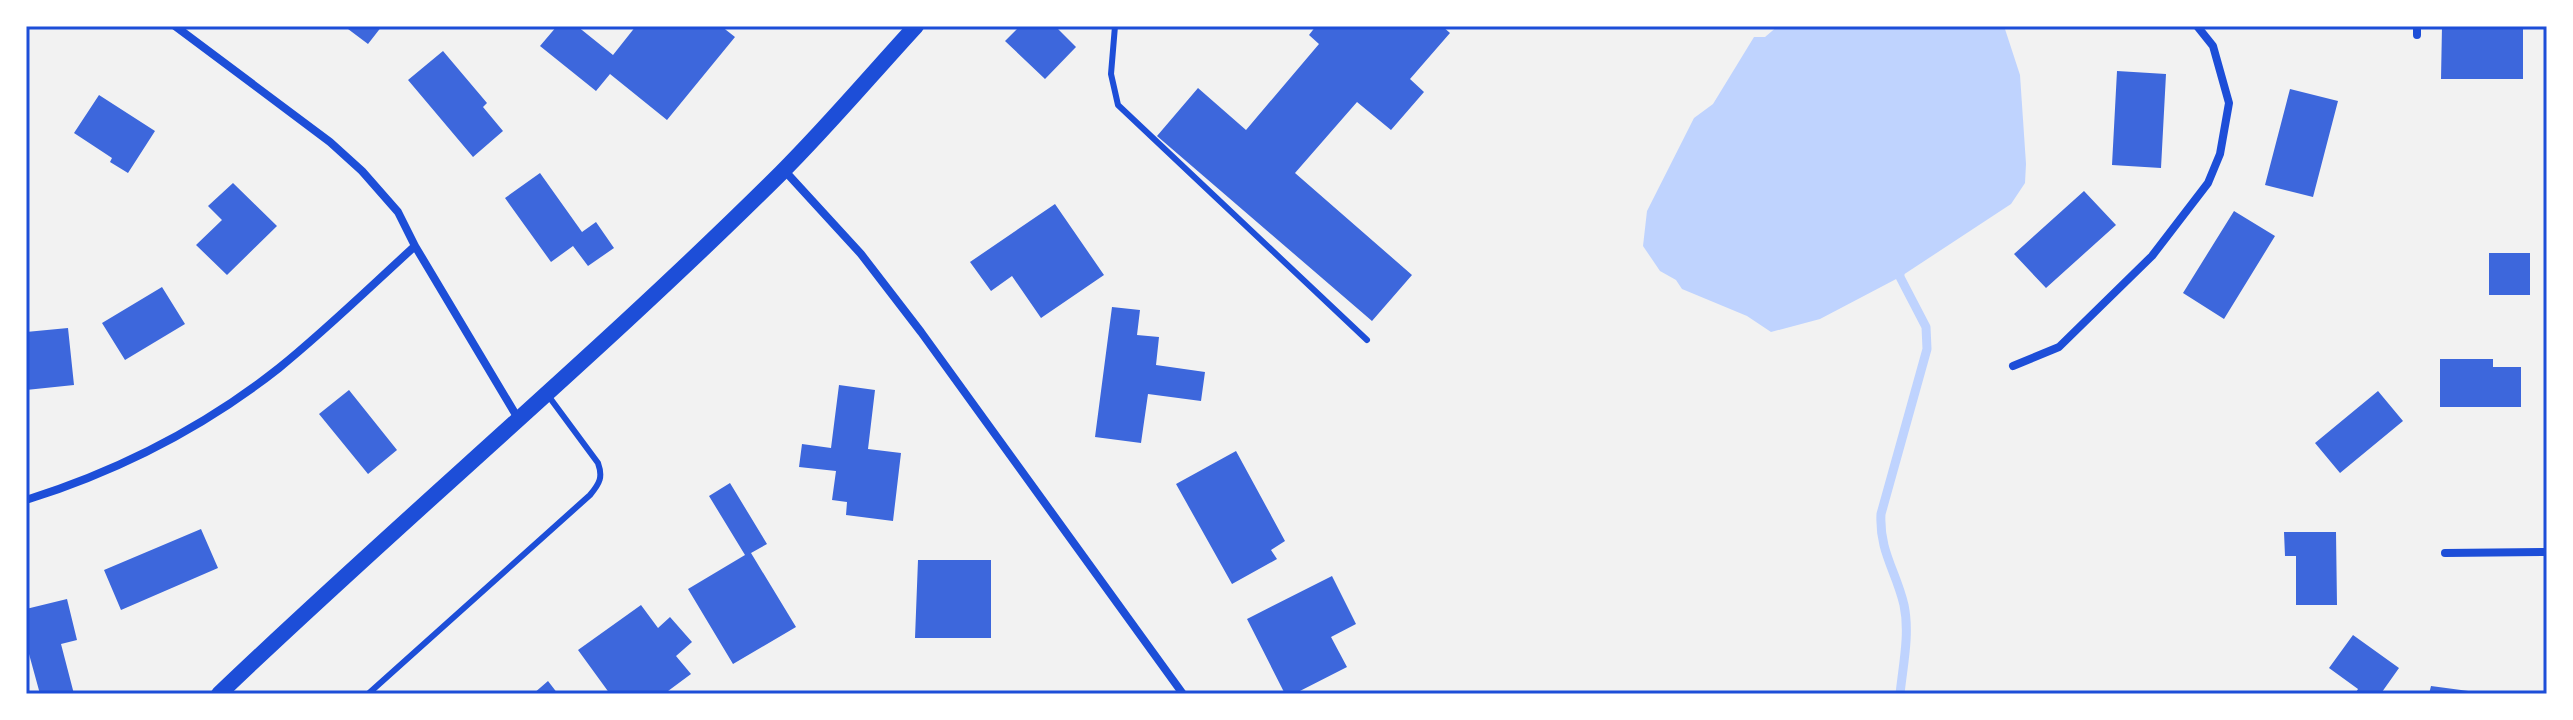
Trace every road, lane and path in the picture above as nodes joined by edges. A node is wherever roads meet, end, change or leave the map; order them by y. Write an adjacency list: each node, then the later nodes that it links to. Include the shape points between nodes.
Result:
1 (175, 26): 6 (street, via 362,171 398,212)
2 (916, 26): 5 (main road)
3 (1115, 26): 7 (lane, via 1111,74 1118,105)
4 (2197, 26): 8 (street, via 2213,46 2229,103 2220,154 2208,183 2152,256 2059,347)
5 (784, 170): 9 (main road); 16 (street, via 861,254 921,332)
6 (415, 246): 10 (street); 11 (street, via 278,369 209,418 110,470)
7 (1367, 340)
8 (2013, 366)
9 (547, 394): 10 (main road); 15 (lane, via 598,463 600,483)
10 (519, 420): 14 (main road)
11 (26, 500)
12 (2547, 552): 13 (street)
13 (2445, 553)
14 (219, 694)
15 (368, 694)
16 (1183, 694)

